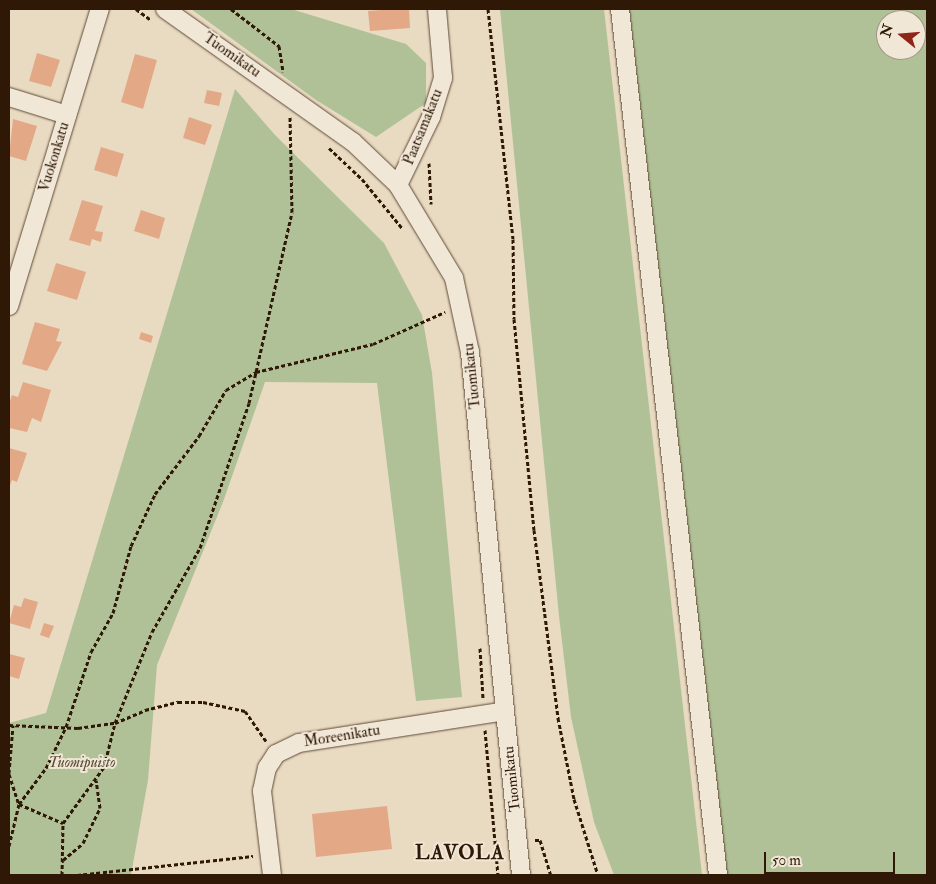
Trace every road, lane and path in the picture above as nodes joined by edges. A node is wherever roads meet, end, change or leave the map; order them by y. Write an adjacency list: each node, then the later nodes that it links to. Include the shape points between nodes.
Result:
1 (100, 9): 11 (street, Vuokonkatu)
2 (136, 9): 8 (path)
3 (165, 9): 9 (street, Tuomikatu)
4 (230, 9): 9 (path, via 279,46)
5 (437, 9): 16 (street, Paatsamakatu, via 443,78 430,117)
6 (488, 9): 45 (path, via 513,239 514,319 544,609 571,781)
7 (620, 9): 46 (street)
8 (160, 26)
9 (286, 92): 13 (path); 16 (street, Tuomikatu, via 353,142)
10 (9, 97): 11 (street)
11 (67, 115): 19 (street, Vuokonkatu)
12 (284, 116): 13 (path)
13 (291, 121): 14 (path); 22 (path, via 292,212)
14 (299, 127)
15 (322, 142): 17 (path, via 362,179)
16 (398, 185): 25 (street, Tuomikatu, via 454,278 467,323)
17 (404, 230)
18 (443, 304): 20 (path)
19 (9, 306)
20 (446, 312): 21 (path); 22 (path, via 373,344)
21 (448, 320)
22 (256, 372): 26 (path, via 200,548 152,632); 28 (path, via 226,390 199,436 155,494 131,546 113,613 91,652)
23 (479, 645): 24 (path)
24 (483, 695)
25 (505, 711): 30 (street, Moreenikatu, via 299,743); 43 (street, Tuomikatu)
26 (115, 723): 28 (path); 30 (path, via 145,710 178,702 204,702 245,711); 32 (path, via 104,767)
27 (11, 725): 28 (path); 31 (path)
28 (66, 727): 33 (path, via 46,768)
29 (485, 727): 42 (path)
30 (276, 754): 37 (street, via 267,768 262,791)
31 (9, 774): 33 (path)
32 (96, 780): 34 (path); 38 (path, via 100,808 83,843)
33 (20, 804): 34 (path); 36 (path)
34 (63, 823): 38 (path)
35 (527, 840): 44 (path, via 540,840)
36 (9, 846)
37 (270, 855): 40 (path); 41 (street)
38 (62, 860): 39 (path)
39 (62, 875)
40 (77, 875)
41 (272, 875)
42 (498, 875)
43 (521, 875)
44 (551, 875)
45 (598, 875)
46 (718, 875)

